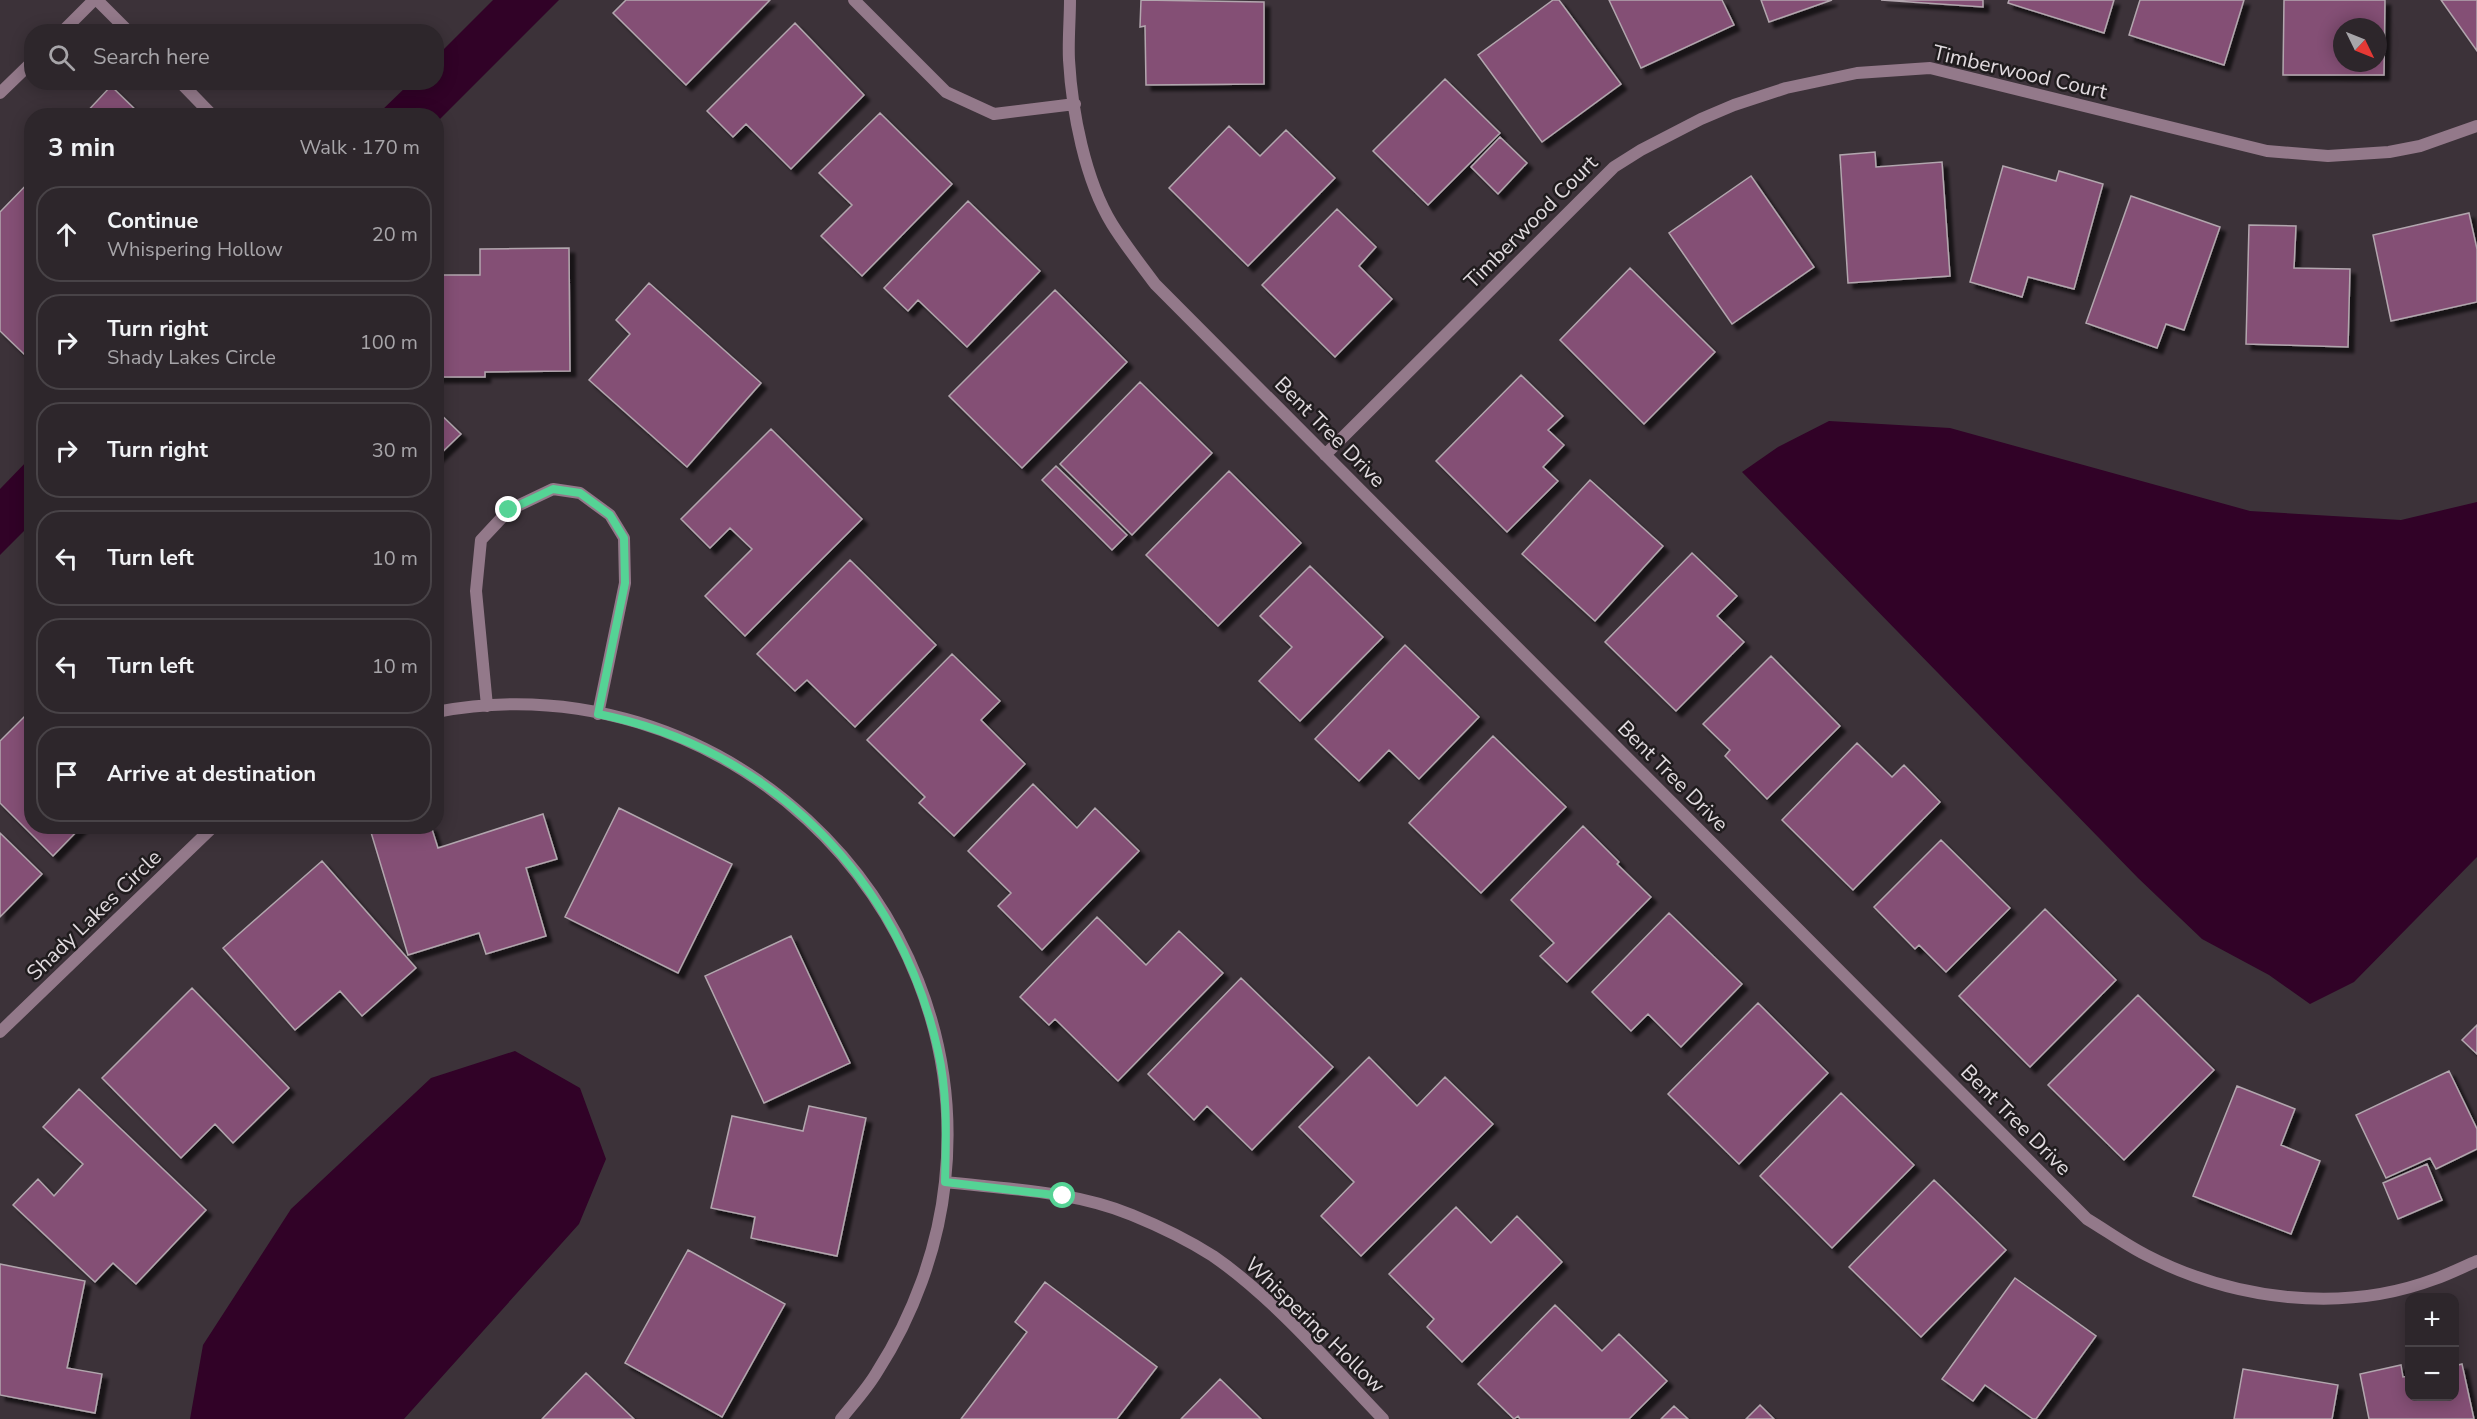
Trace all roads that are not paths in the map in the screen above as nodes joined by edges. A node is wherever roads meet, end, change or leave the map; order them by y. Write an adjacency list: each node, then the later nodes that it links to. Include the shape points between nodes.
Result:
1 (96, 0): 4 (street); 5 (street)
2 (854, 0): 9 (street, via 946,92 994,114)
3 (1070, 0): 9 (street, Bent Tree Drive, via 1069,59)
4 (70, 24)
5 (121, 24)
6 (24, 70): 8 (street)
7 (188, 90): 10 (street)
8 (0, 93)
9 (1075, 104): 12 (street, Bent Tree Drive, via 1085,154 1112,224 1155,284)
10 (205, 108)
11 (2477, 126): 12 (street, Timberwood Court, via 2409,148 2328,156 2267,151 1930,68 1857,73 1786,88 1701,119 1614,167)
12 (1325, 455): 19 (street, Bent Tree Drive, via 2087,1219 2145,1255 2201,1280 2258,1294 2326,1299 2376,1295 2434,1280)
13 (487, 706): 14 (street); 15 (street, via 530,704); 15 (street, via 476,591 481,540 509,510 553,489 580,493 610,515 624,538 625,583)
14 (444, 711)
15 (598, 714): 18 (street, via 634,721 695,744 752,775 804,815 859,875 895,930 921,989 936,1042 946,1117)
16 (206, 834): 17 (street, Shady Lakes Circle)
17 (0, 1032)
18 (945, 1182): 20 (street, via 931,1254 908,1315 877,1372); 21 (street, Whispering Hollow, via 1063,1196 1131,1214 1188,1241 1214,1257 1274,1307)
19 (2477, 1261)
20 (841, 1419)
21 (1383, 1419)

